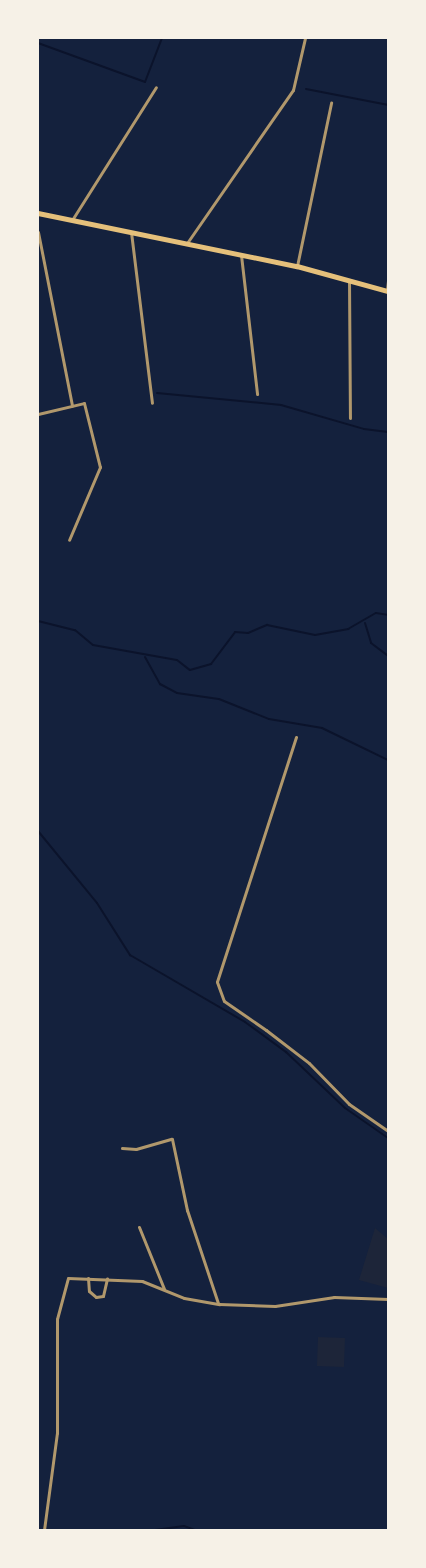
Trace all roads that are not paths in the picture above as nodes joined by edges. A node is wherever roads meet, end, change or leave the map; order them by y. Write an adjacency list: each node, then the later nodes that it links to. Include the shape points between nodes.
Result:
1 (305, 38): 8 (street, via 293,90)
2 (156, 87): 5 (street)
3 (331, 103): 10 (street)
4 (38, 213): 5 (main road)
5 (72, 220): 7 (main road)
6 (38, 232): 16 (street)
7 (131, 232): 8 (main road); 15 (street)
8 (187, 244): 9 (main road)
9 (241, 255): 10 (main road); 14 (street)
10 (297, 266): 11 (main road)
11 (349, 280): 13 (main road); 18 (street)
12 (388, 280): 13 (street)
13 (388, 291)
14 (257, 394)
15 (152, 404)
16 (72, 406): 17 (street); 19 (street, via 84,403 100,467)
17 (38, 414)
18 (350, 418)
19 (69, 540)
20 (296, 737): 21 (street, via 217,982 224,1001 309,1063 349,1104)
21 (388, 1131)
22 (122, 1148): 28 (street, via 136,1149 172,1140 187,1210)
23 (139, 1227): 26 (street)
24 (88, 1278): 25 (street); 25 (street, via 89,1291 103,1296); 29 (street, via 68,1278 61,1292 56,1350 57,1434)
25 (107, 1278): 26 (street, via 142,1282)
26 (164, 1290): 28 (street)
27 (388, 1299): 28 (street, via 334,1297 274,1306)
28 (219, 1304)
29 (44, 1530)

